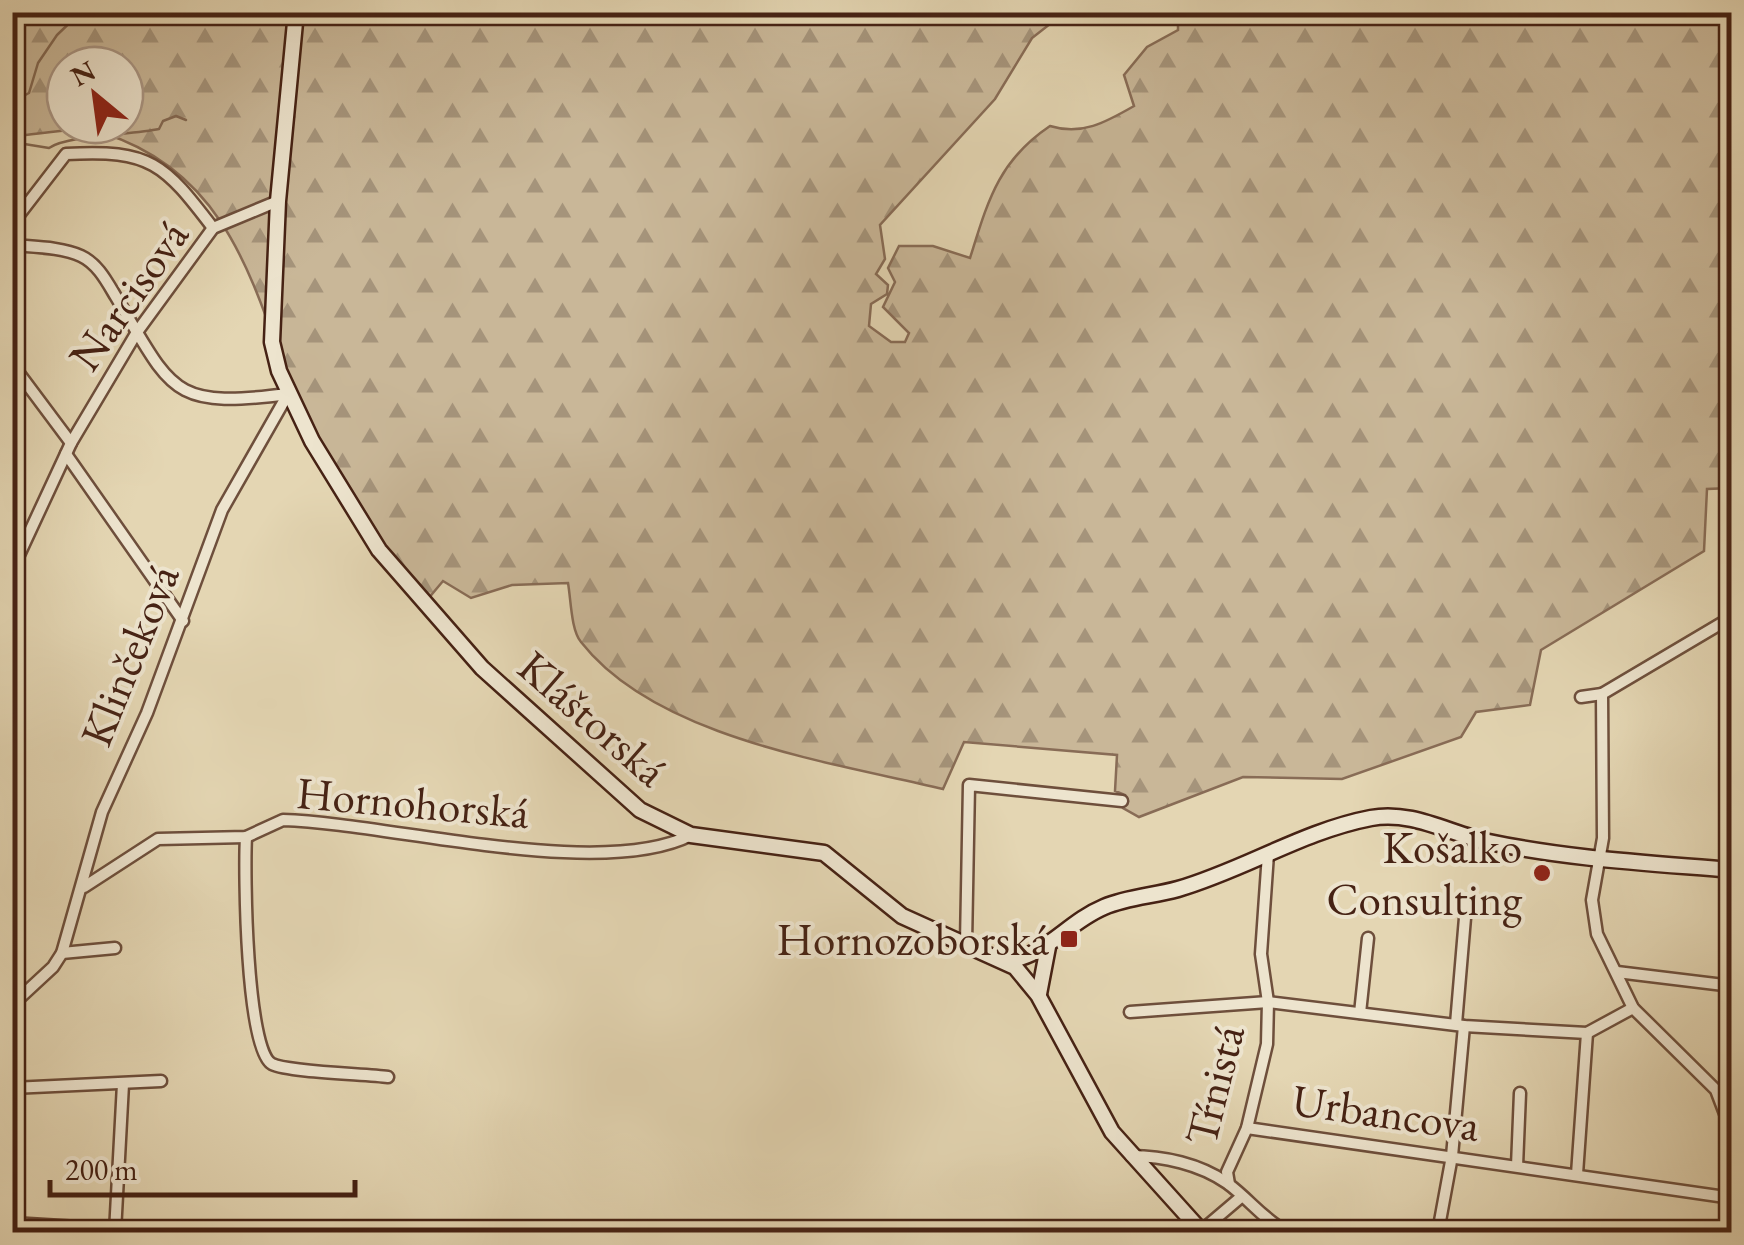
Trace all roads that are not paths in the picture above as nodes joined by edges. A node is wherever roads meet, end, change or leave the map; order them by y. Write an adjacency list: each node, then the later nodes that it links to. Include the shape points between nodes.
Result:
1 (296, 12): 2 (street, Kláštorská)
2 (278, 201): 4 (street, Narcisová); 8 (street, Kláštorská, via 272,342)
3 (12, 224): 4 (street, via 66,154 126,154 175,178)
4 (213, 228): 6 (street, Narcisová)
5 (12, 245): 6 (street, via 81,256 101,273)
6 (137, 332): 8 (street, via 166,378 185,393 211,401); 9 (street, Narcisová)
7 (12, 364): 9 (street)
8 (288, 394): 12 (street, Klinčeková, via 222,510); 16 (street, Kláštorská, via 353,514 415,595 482,668 616,791)
9 (68, 449): 10 (street, Narcisová); 12 (street)
10 (13, 569)
11 (1732, 617): 13 (street)
12 (184, 620): 21 (street, Klinčeková, via 102,812)
13 (1602, 694): 14 (street); 19 (street)
14 (1581, 697)
15 (1122, 801): 24 (street, via 969,785)
16 (691, 835): 17 (street, Hornohorská, via 669,846 628,851 543,849 283,820); 24 (street, Kláštorská, via 824,852 902,916)
17 (246, 838): 21 (street, Hornohorská, via 158,839); 39 (street, via 243,887 264,1057 296,1069)
18 (1268, 854): 19 (street, via 1376,817 1411,818 1486,841); 25 (street, via 1178,889 1105,906); 32 (street, Tŕnistá, via 1260,954)
19 (1598, 860): 20 (street); 29 (street, via 1592,900 1597,934)
20 (1732, 870)
21 (83, 887): 27 (street, Klinčeková)
22 (1466, 906): 37 (street)
23 (1368, 938): 36 (street)
24 (966, 943): 28 (street, Kláštorská)
25 (1048, 947): 28 (street); 31 (street)
26 (115, 948): 27 (street)
27 (62, 953): 33 (street, Klinčeková)
28 (1006, 962): 31 (street, Kláštorská)
29 (1617, 972): 30 (street); 34 (street)
30 (1732, 986)
31 (1038, 995): 46 (street, Kláštorská)
32 (1268, 1002): 35 (street, Tŕnistá); 36 (street); 44 (street, Tŕnistá, via 1268,1044)
33 (12, 1004)
34 (1633, 1008): 38 (street); 45 (street, via 1716,1090)
35 (1130, 1012)
36 (1360, 1013): 37 (street)
37 (1460, 1025): 38 (street); 47 (street)
38 (1588, 1033): 49 (street)
39 (388, 1077)
40 (161, 1081): 41 (street)
41 (123, 1084): 42 (street); 55 (street)
42 (12, 1088)
43 (1520, 1093): 48 (street, Urbancova)
44 (1247, 1128): 47 (street, Urbancova); 50 (street, Tŕnistá, via 1227,1172)
45 (1732, 1132)
46 (1130, 1156): 50 (street, via 1163,1158); 56 (street, Kláštorská)
47 (1452, 1156): 48 (street, Urbancova); 58 (street)
48 (1517, 1166): 49 (street, Urbancova)
49 (1577, 1174): 52 (street, Urbancova)
50 (1229, 1184): 51 (street)
51 (1241, 1196): 56 (street); 57 (street)
52 (1732, 1198)
53 (12, 1223): 54 (street)
54 (78, 1232)
55 (116, 1232)
56 (1202, 1232)
57 (1287, 1232)
58 (1438, 1232)

